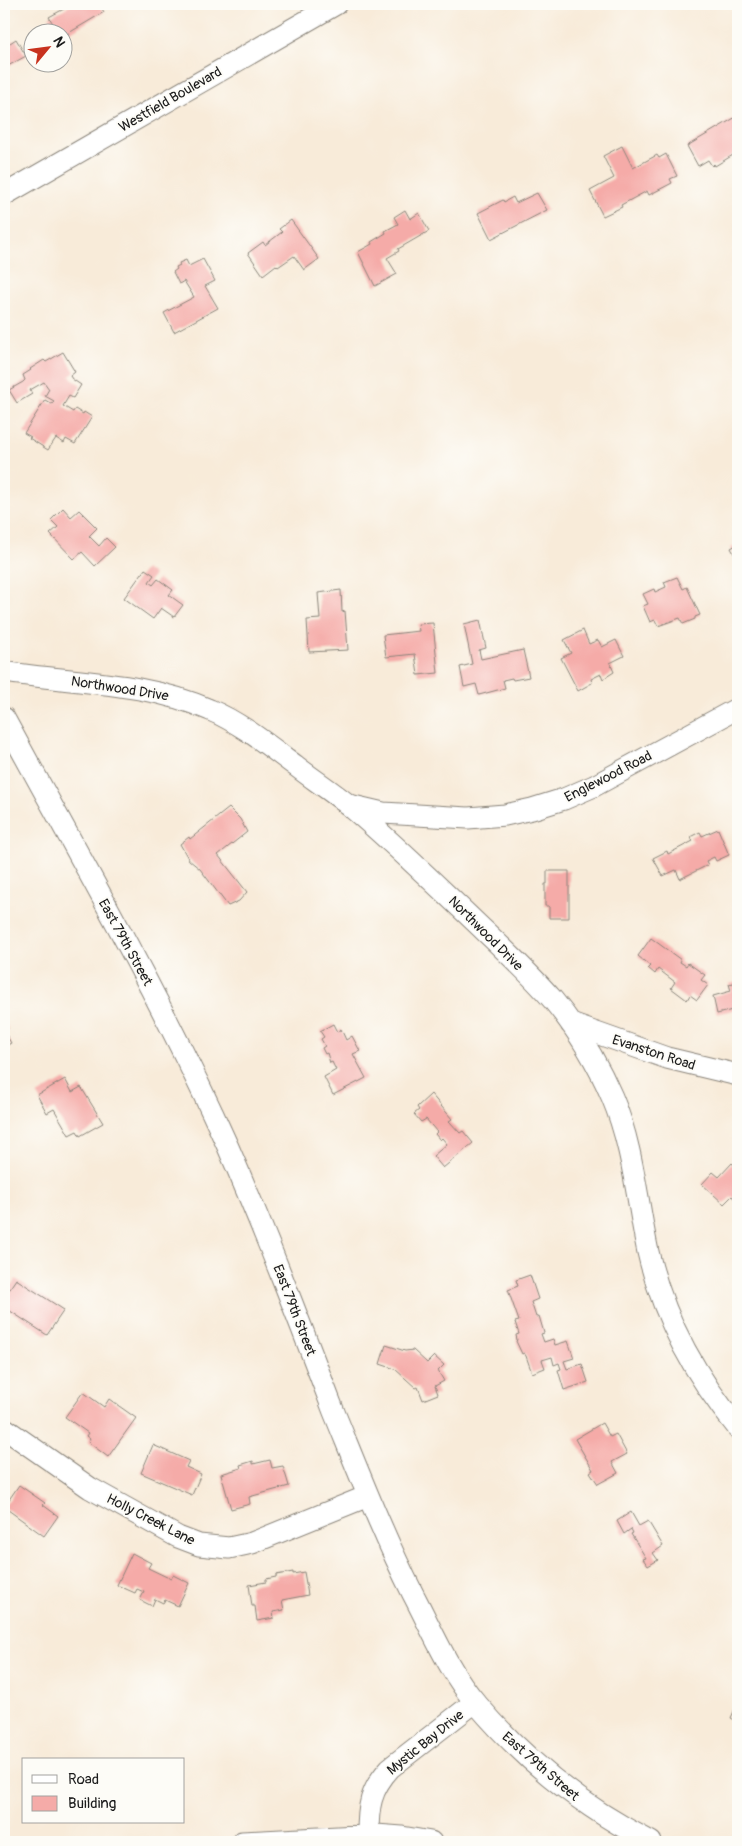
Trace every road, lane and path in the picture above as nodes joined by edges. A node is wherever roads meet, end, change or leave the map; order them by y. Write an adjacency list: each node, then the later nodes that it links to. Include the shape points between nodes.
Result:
1 (336, 4): 2 (street, Westfield Boulevard)
2 (4, 195)
3 (4, 672): 6 (street, Northwood Drive, via 131,687 172,695 214,711 258,738)
4 (738, 708): 6 (street, Englewood Road, via 594,786 532,809 468,818 384,812)
5 (4, 718): 11 (street, East 79th Street, via 198,1081 262,1226)
6 (349, 805): 7 (street, Northwood Drive, via 504,949)
7 (571, 1024): 8 (street, Evanston Road, via 668,1058); 10 (street, Northwood Drive, via 603,1078 620,1119 648,1252 671,1320 699,1374)
8 (738, 1075)
9 (4, 1428): 11 (street, Holly Creek Lane, via 90,1488 199,1545 229,1548 252,1543)
10 (738, 1428)
11 (368, 1496): 12 (street, East 79th Street, via 406,1580 452,1667)
12 (475, 1702): 13 (street, Mystic Bay Drive, via 382,1776 371,1800); 16 (street, East 79th Street, via 507,1738 558,1783 589,1806)
13 (368, 1835): 14 (street); 15 (street)
14 (242, 1842)
15 (431, 1842)
16 (651, 1842)

